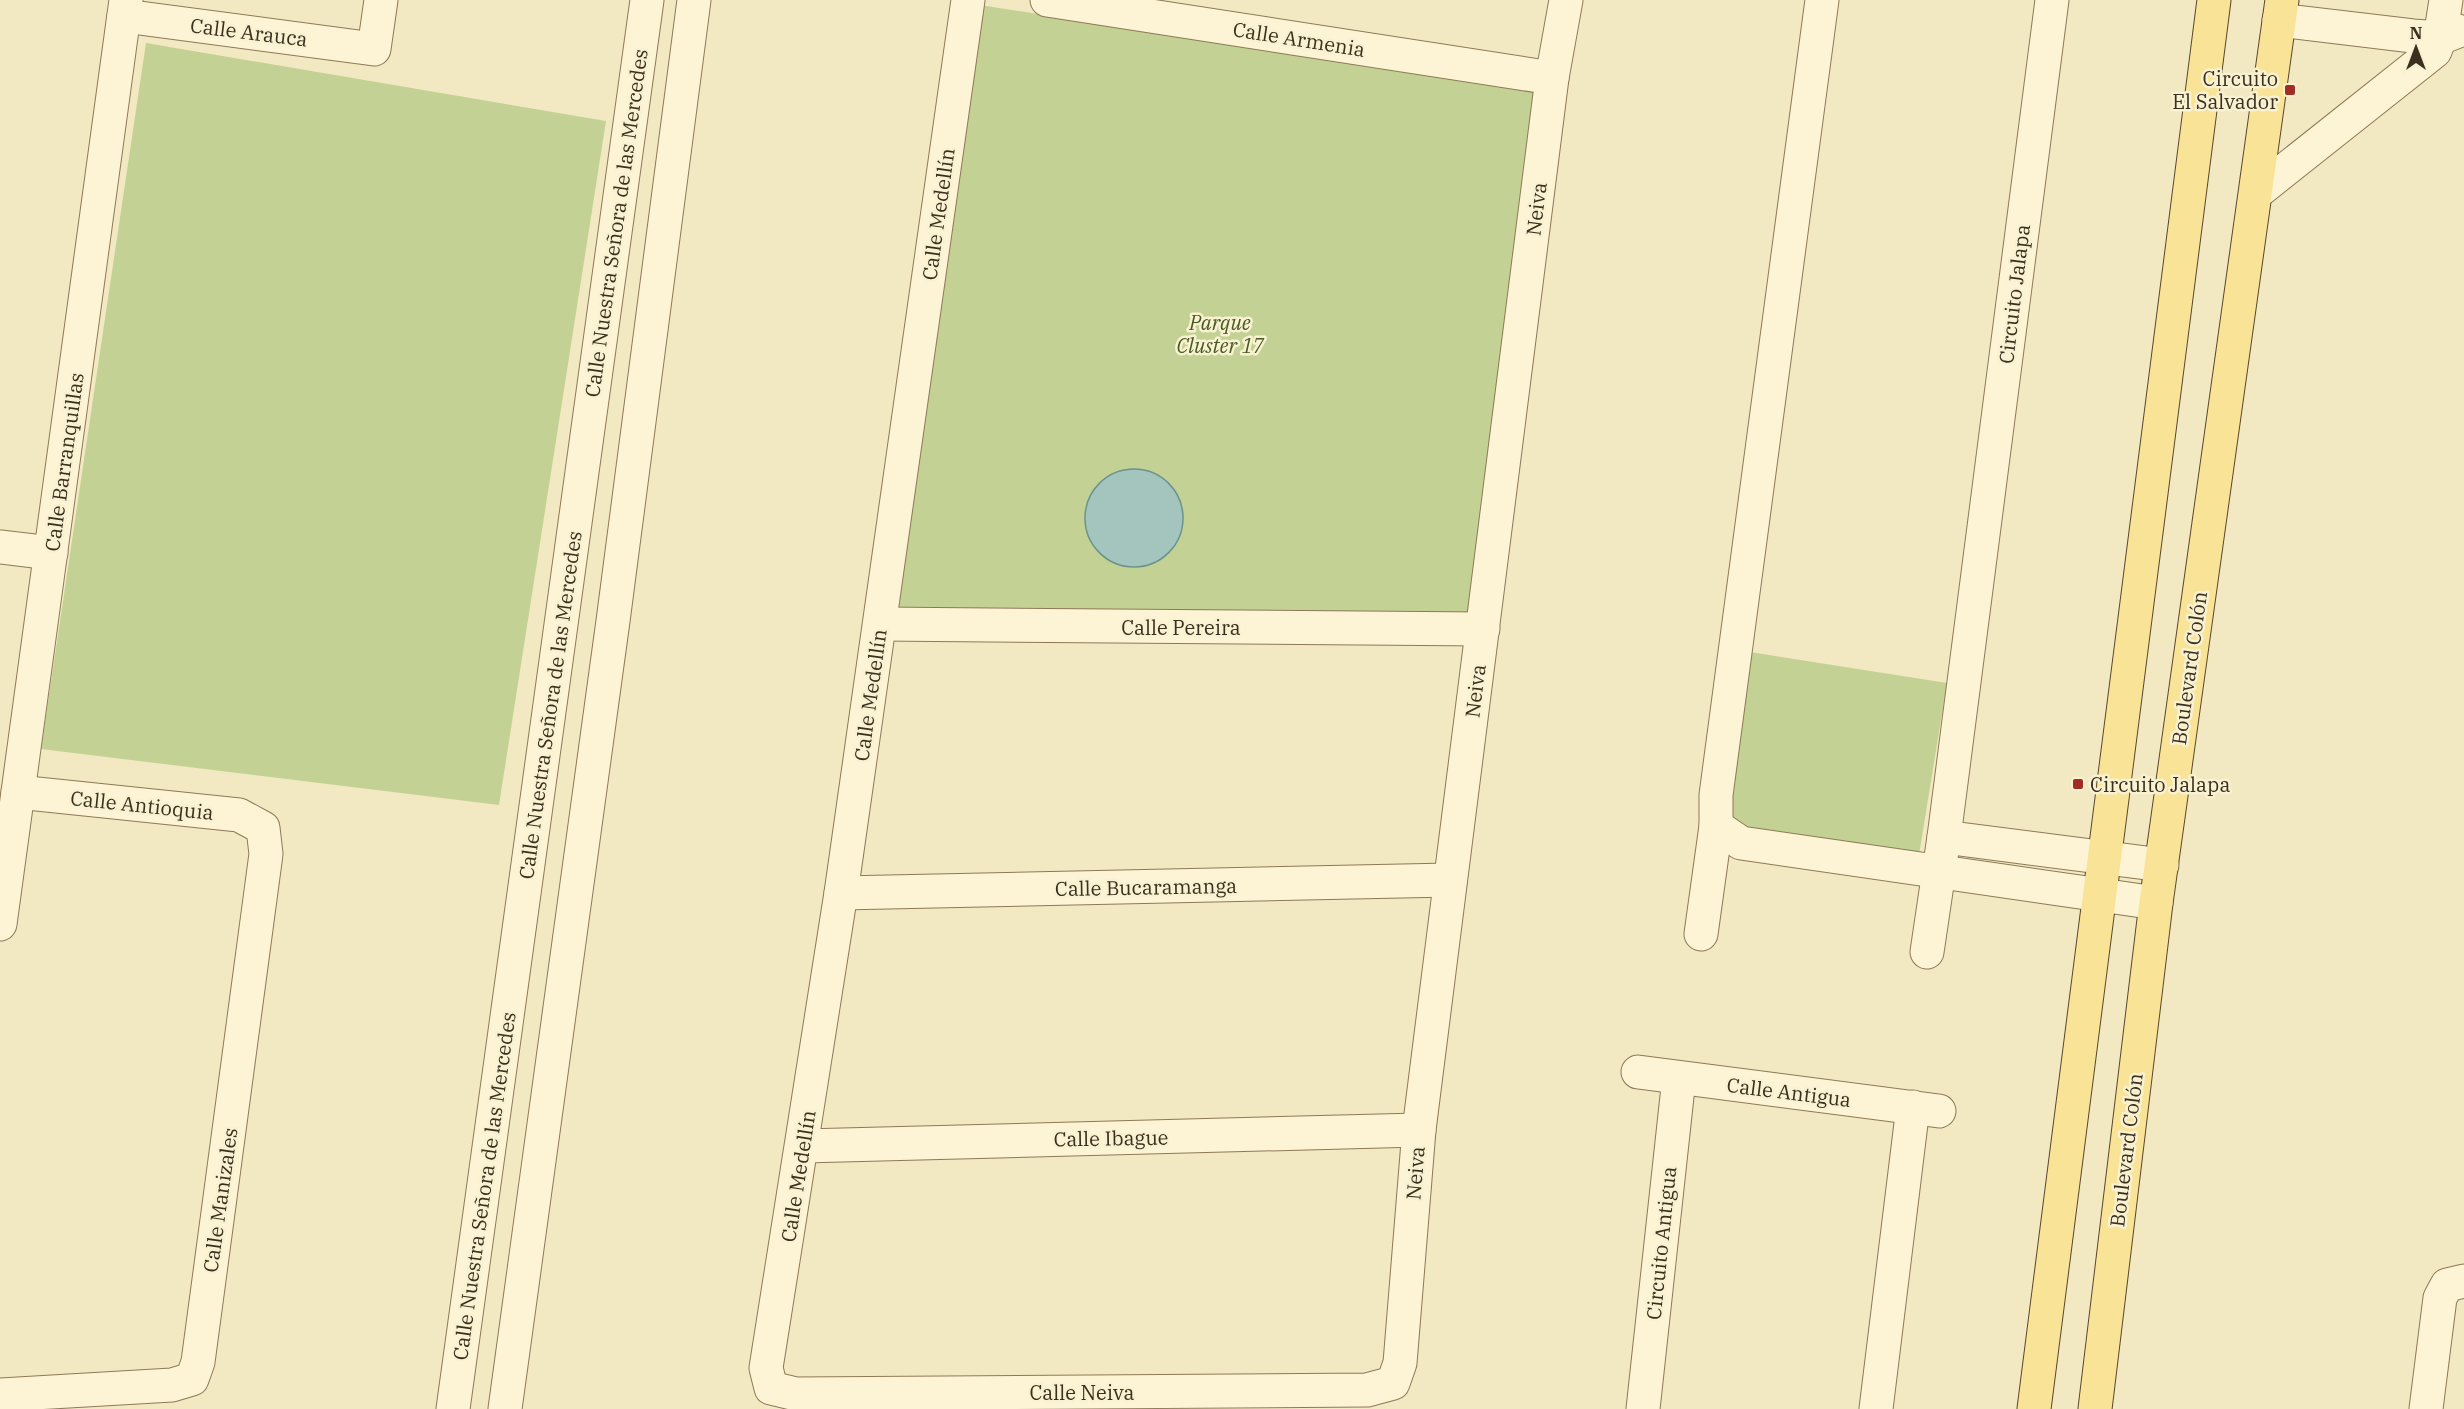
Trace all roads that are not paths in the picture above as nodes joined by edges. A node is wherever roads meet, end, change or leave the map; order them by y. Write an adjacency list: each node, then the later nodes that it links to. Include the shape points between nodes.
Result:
1 (381, 0): 12 (street, Calle Arauca, via 374,49)
2 (647, 0): 20 (street, Calle Nuestra Señora de las Mercedes)
3 (694, 0): 21 (street)
4 (968, 0): 22 (street, Calle Medellín)
5 (1047, 0): 16 (street, Calle Armenia)
6 (1566, 0): 16 (street, Neiva)
7 (1822, 0): 25 (street, via 1716,795)
8 (2052, 0): 27 (street, Circuito Jalapa)
9 (2214, 0): 28 (main road)
10 (2446, 0): 15 (street)
11 (2453, 0): 14 (street)
12 (125, 8): 19 (street, Calle Barranquillas)
13 (2280, 10): 15 (street, via 2413,36); 17 (main road, Boulevard Colón)
14 (2464, 13)
15 (2452, 33): 17 (street)
16 (1552, 78): 23 (street, Neiva)
17 (2256, 193): 29 (main road, Boulevard Colón)
18 (0, 547): 19 (street)
19 (51, 553): 24 (street, Calle Barranquillas)
20 (562, 615): 21 (street); 46 (street, Calle Nuestra Señora de las Mercedes)
21 (613, 621): 47 (street)
22 (880, 624): 23 (street, Calle Pereira); 32 (street, Calle Medellín)
23 (1483, 629): 31 (street, Neiva)
24 (18, 792): 26 (street, Calle Antioquia, via 239,815); 35 (street, Calle Barranquillas)
25 (1716, 826): 30 (street, via 1741,843); 36 (street)
26 (263, 828): 45 (street, Calle Manizales, via 266,854 198,1362 192,1379 172,1385)
27 (1944, 837): 28 (street); 30 (street, Circuito Jalapa)
28 (2105, 858): 29 (street); 33 (main road)
29 (2162, 866): 34 (main road, Boulevard Colón)
30 (1938, 873): 33 (street); 37 (street, Circuito Jalapa)
31 (1450, 880): 32 (street, Calle Bucaramanga); 40 (street, Neiva)
32 (841, 893): 41 (street, Calle Medellín)
33 (2098, 894): 34 (street); 50 (main road)
34 (2156, 903): 51 (main road, Boulevard Colón)
35 (0, 924)
36 (1701, 934)
37 (1927, 952)
38 (1638, 1072): 39 (street, Calle Antigua)
39 (1679, 1078): 48 (street, Circuito Antigua); 49 (street, Calle Antigua, via 1926,1109)
40 (1419, 1131): 41 (street, Calle Ibague); 43 (street, Neiva, via 1400,1363)
41 (803, 1146): 44 (street, Calle Medellín, via 766,1368)
42 (2456, 1283): 52 (street, via 2440,1298)
43 (1393, 1383): 44 (street, Calle Neiva, via 1367,1390 796,1394)
44 (771, 1388)
45 (0, 1395)
46 (453, 1409)
47 (505, 1409)
48 (1643, 1409)
49 (1876, 1409)
50 (2034, 1409)
51 (2095, 1409)
52 (2426, 1409)

